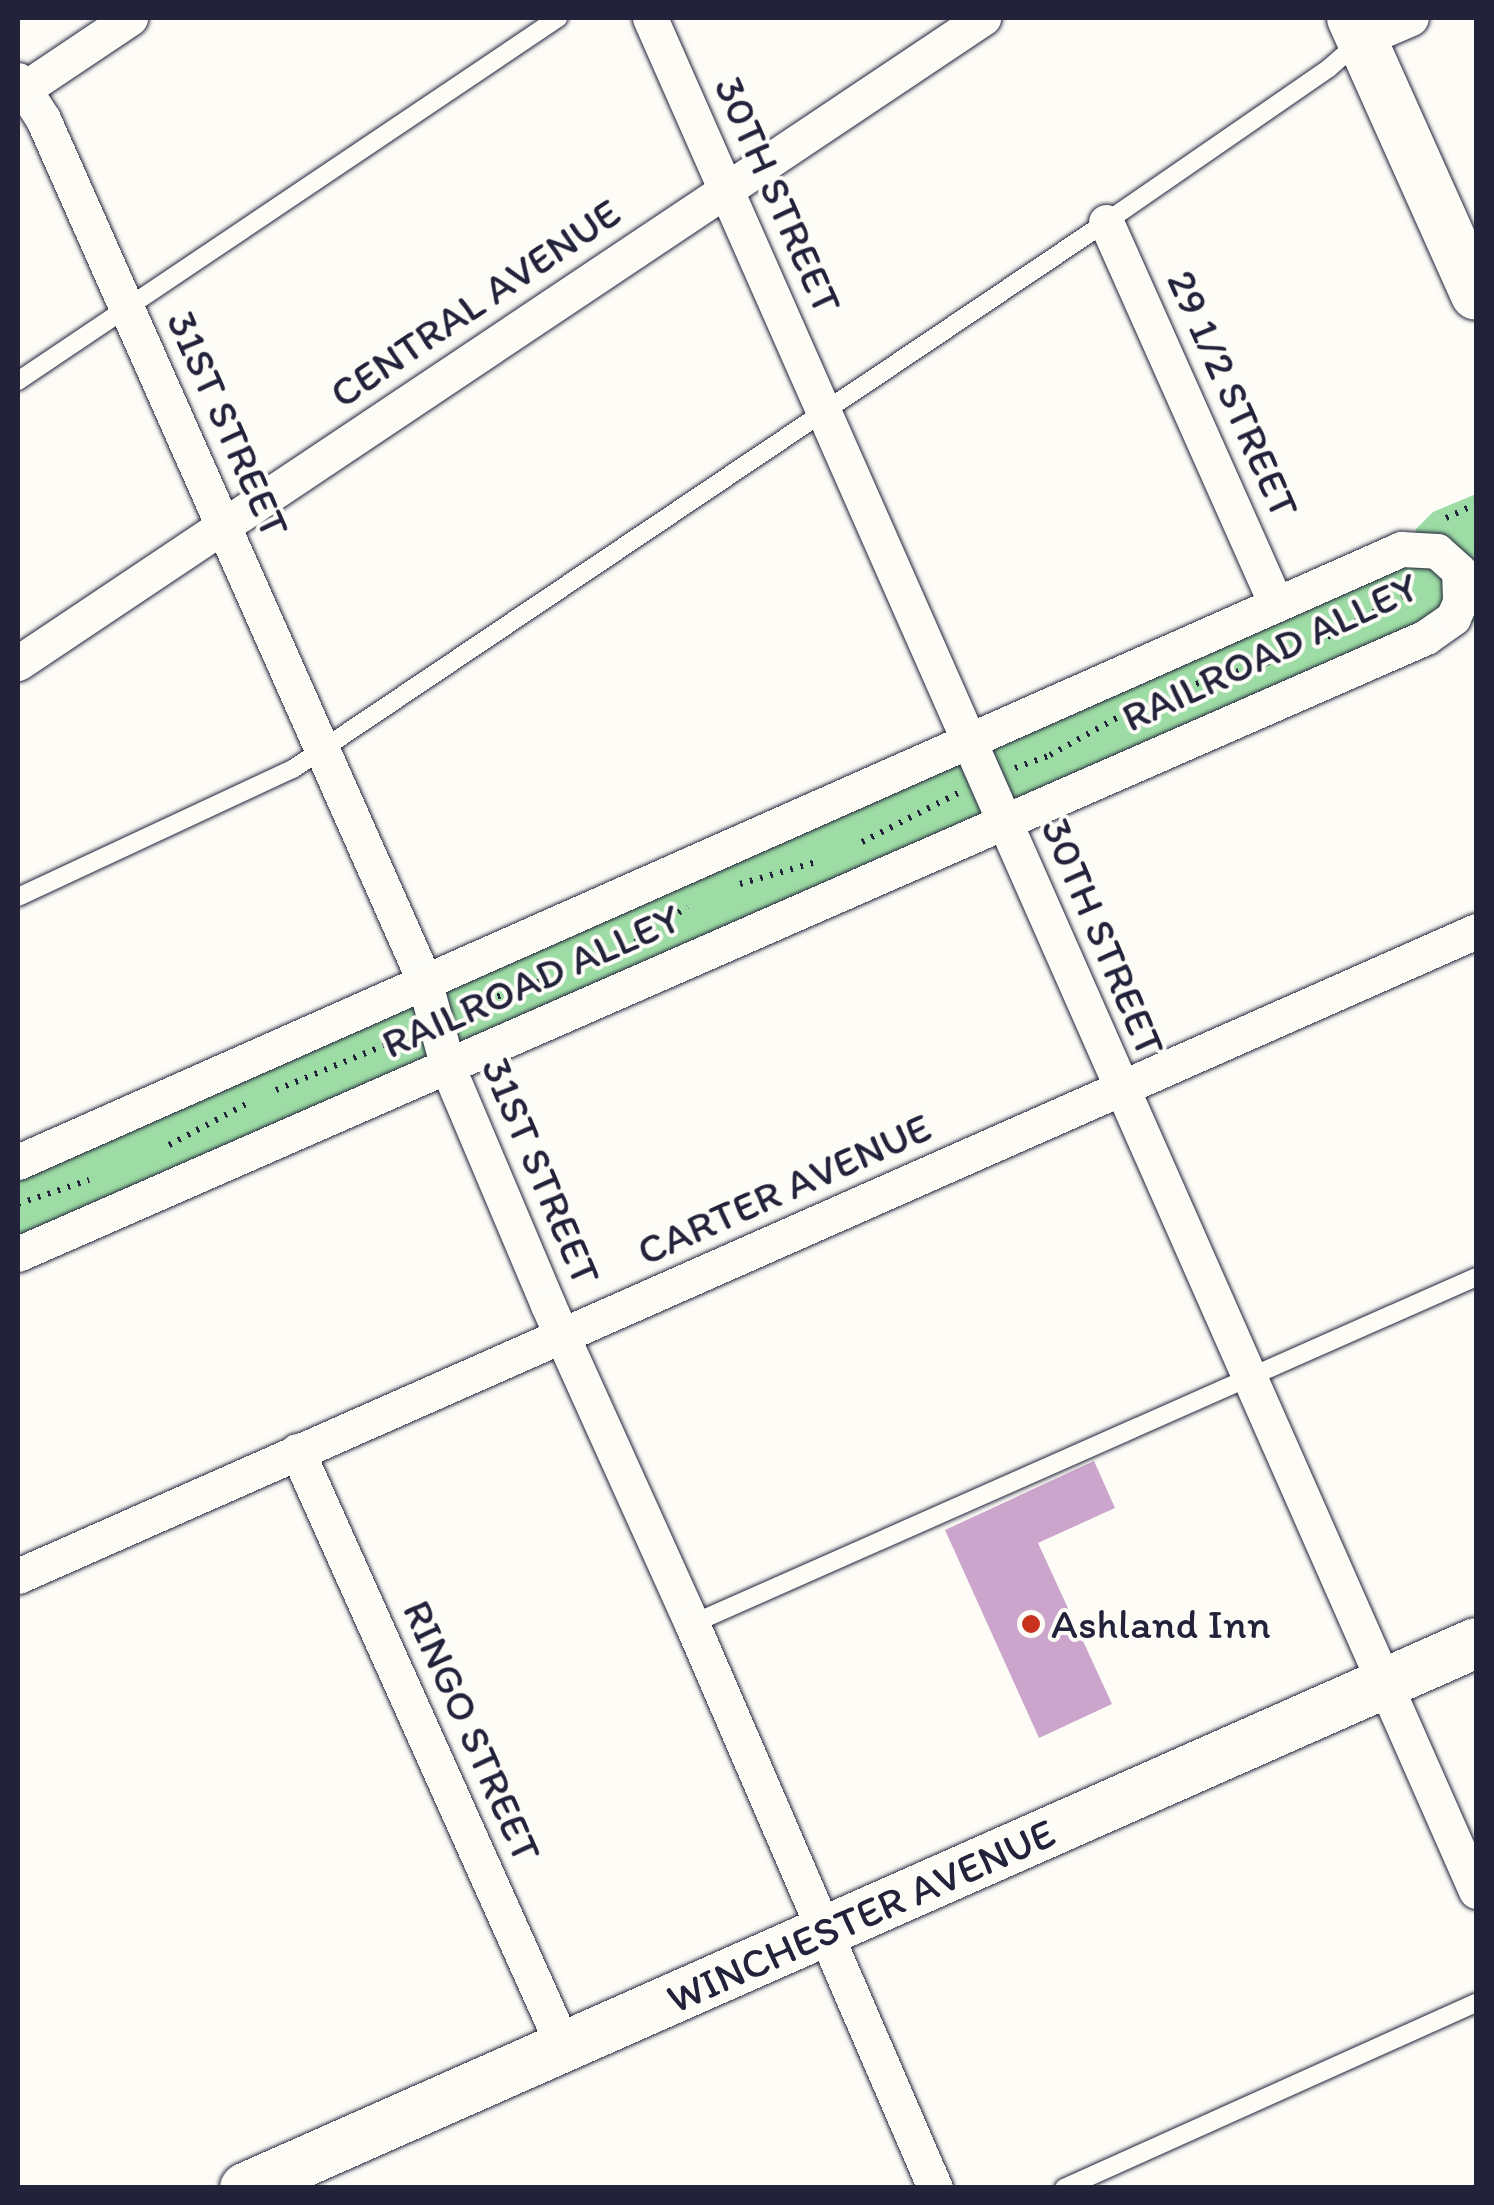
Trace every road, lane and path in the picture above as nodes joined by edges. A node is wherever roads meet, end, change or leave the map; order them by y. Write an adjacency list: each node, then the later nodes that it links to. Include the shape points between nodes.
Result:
1 (130, 18): 7 (street)
2 (558, 18): 12 (lane)
3 (650, 18): 8 (street, 30TH STREET)
4 (983, 18): 8 (street, CENTRAL AVENUE)
5 (1411, 18): 6 (street)
6 (1357, 28): 9 (lane, via 1329,68); 10 (main road)
7 (19, 87): 12 (street, 31ST STREET, via 43,119)
8 (726, 187): 14 (street, 30TH STREET); 15 (street, CENTRAL AVENUE)
9 (1106, 222): 14 (lane); 17 (street, 29 1/2 STREET)
10 (1464, 231): 11 (main road)
11 (1476, 295)
12 (127, 308): 13 (lane); 15 (street, 31ST STREET)
13 (18, 381)
14 (823, 410): 23 (street, 30TH STREET); 24 (lane)
15 (225, 527): 20 (street, CENTRAL AVENUE); 24 (street, 31ST STREET)
16 (1405, 595): 18 (path)
17 (1276, 604): 23 (street, RAILROAD ALLEY); 27 (street, RAILROAD ALLEY, via 1421,546 1450,560 1462,585 1453,618 1442,629)
18 (1308, 647)
19 (1286, 656): 21 (path)
20 (18, 663)
21 (1178, 689)
22 (1124, 714): 25 (path)
23 (969, 740): 27 (street, 30TH STREET); 36 (street, RAILROAD ALLEY)
24 (322, 750): 31 (lane); 36 (street, 31ST STREET)
25 (1003, 773)
26 (972, 786): 28 (path)
27 (1005, 822): 39 (street, RAILROAD ALLEY); 40 (street, 30TH STREET)
28 (851, 848)
29 (837, 855): 30 (path)
30 (736, 886)
31 (18, 896)
32 (694, 903): 34 (path)
33 (1476, 931): 40 (street, CARTER AVENUE)
34 (626, 947)
35 (566, 973): 37 (path)
36 (424, 980): 39 (street, 31ST STREET); 44 (street, RAILROAD ALLEY)
37 (463, 1009)
38 (422, 1029): 41 (path)
39 (448, 1068): 47 (street, RAILROAD ALLEY); 49 (street, 31ST STREET)
40 (1120, 1089): 49 (street, CARTER AVENUE); 50 (street, 30TH STREET)
41 (262, 1095)
42 (250, 1102): 43 (path)
43 (159, 1151)
44 (18, 1162)
45 (101, 1176): 46 (path)
46 (18, 1204)
47 (18, 1254)
48 (1476, 1277): 50 (lane)
49 (562, 1338): 51 (street, CARTER AVENUE); 53 (street, 31ST STREET)
50 (1248, 1378): 53 (lane); 55 (street, 30TH STREET)
51 (298, 1451): 52 (street, CARTER AVENUE); 59 (street, RINGO STREET)
52 (18, 1576)
53 (692, 1624): 57 (street, 31ST STREET)
54 (1476, 1642): 55 (main road, WINCHESTER AVENUE)
55 (1385, 1683): 56 (street, 30TH STREET); 57 (main road, WINCHESTER AVENUE)
56 (1476, 1892)
57 (826, 1932): 59 (main road, WINCHESTER AVENUE); 61 (street, 31ST STREET)
58 (1476, 2003): 62 (lane)
59 (564, 2048): 60 (main road, WINCHESTER AVENUE)
60 (246, 2188)
61 (935, 2188)
62 (1064, 2188)

